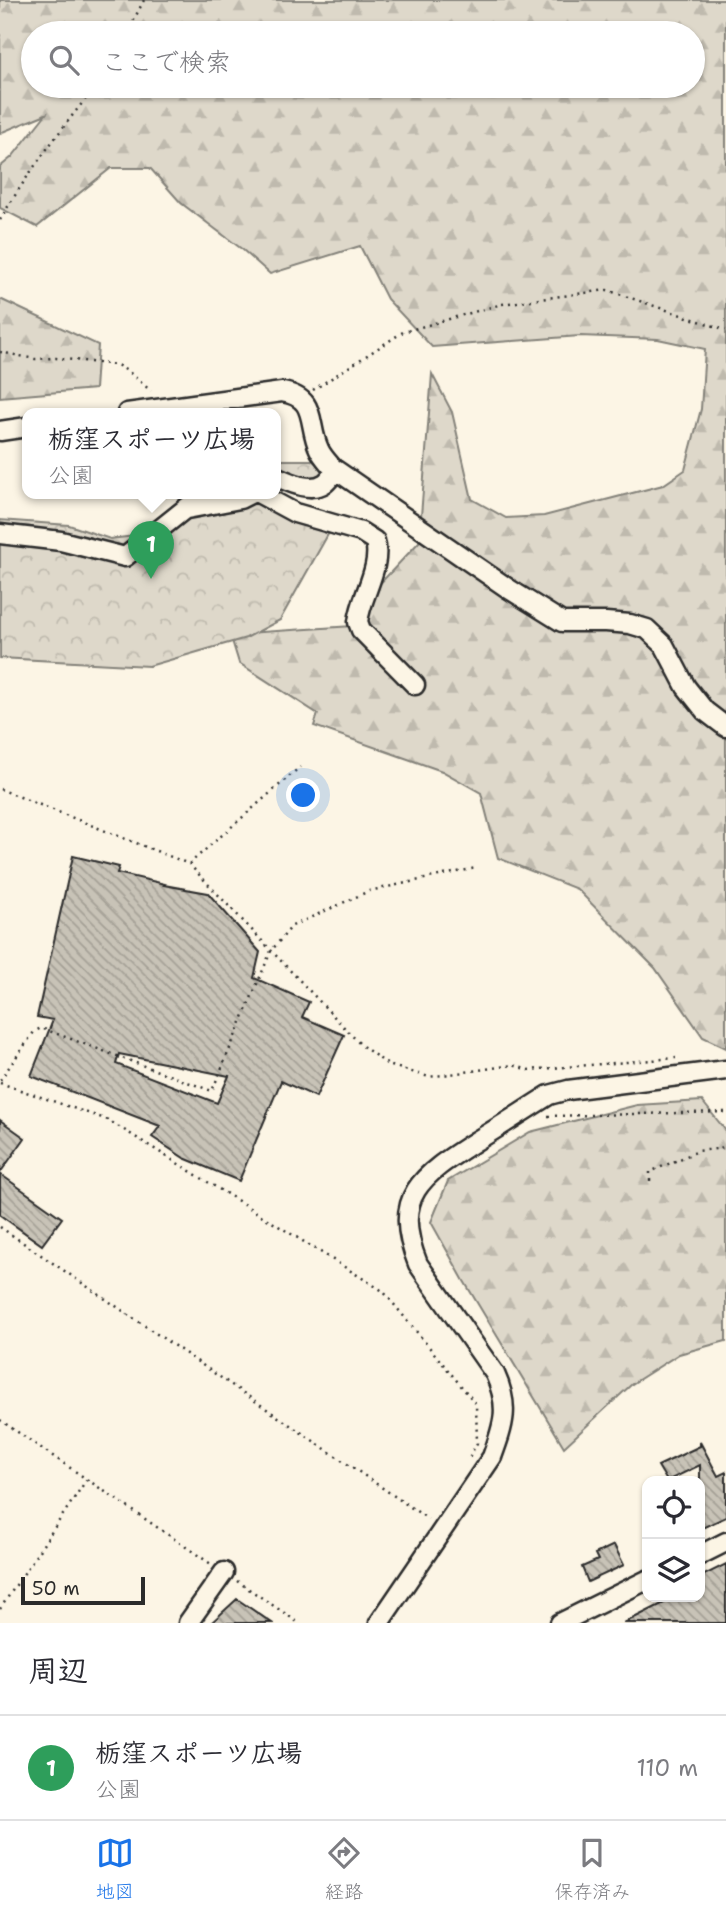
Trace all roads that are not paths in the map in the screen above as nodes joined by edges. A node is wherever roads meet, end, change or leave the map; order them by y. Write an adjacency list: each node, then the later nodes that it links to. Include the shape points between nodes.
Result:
1 (164, 408): 4 (street, via 294,394 308,410 319,450)
2 (22, 428): 3 (street)
3 (0, 431)
4 (336, 470): 5 (street, via 324,483 312,487); 12 (street, via 562,622 606,622 647,629 664,645 705,711)
5 (281, 479)
6 (197, 499): 9 (street)
7 (240, 499): 9 (street)
8 (269, 499): 11 (street, via 295,513 361,532 374,541 376,560 358,622)
9 (184, 509): 10 (street, via 125,557 61,541)
10 (0, 534)
11 (415, 685)
12 (726, 727)
13 (726, 1070): 20 (street, via 549,1095 440,1164 419,1183 409,1207 410,1245 418,1264 495,1374 505,1411 492,1457)
14 (726, 1542): 15 (street)
15 (705, 1552)
16 (224, 1572): 19 (street)
17 (642, 1583): 18 (street)
18 (567, 1621)
19 (188, 1623)
20 (379, 1623)

